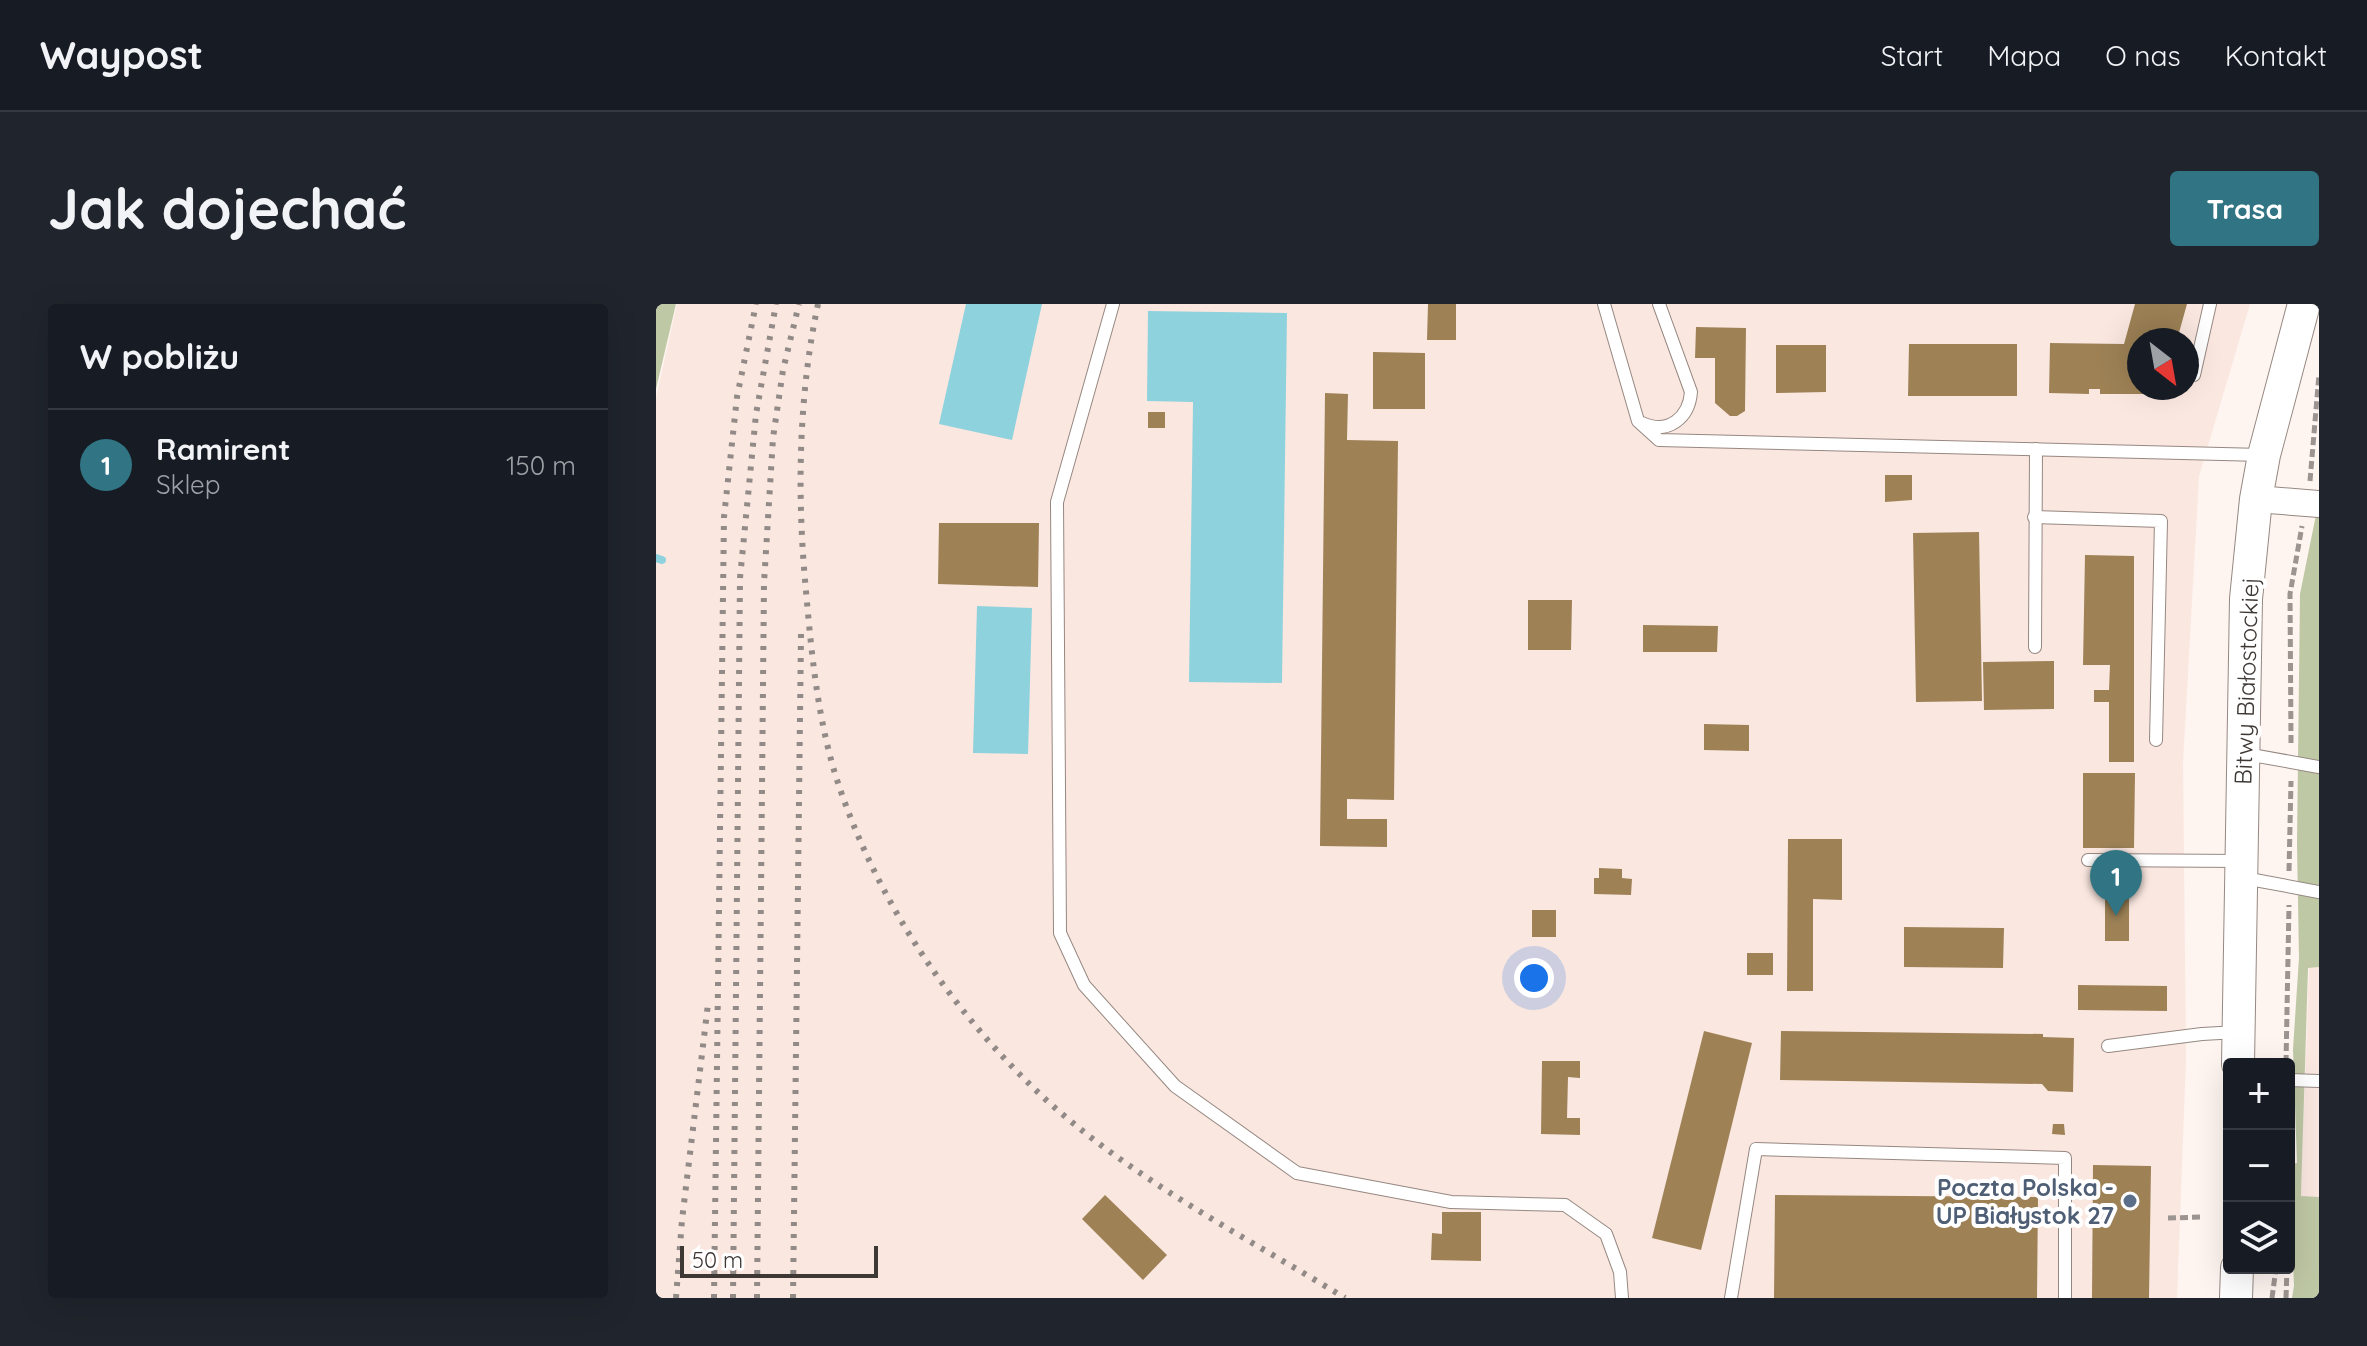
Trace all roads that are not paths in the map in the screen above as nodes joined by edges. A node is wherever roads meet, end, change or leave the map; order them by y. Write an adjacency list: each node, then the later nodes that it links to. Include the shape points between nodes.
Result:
1 (1113, 304): 26 (lane, via 1057,502 1060,933 1084,985 1175,1086 1297,1173 1451,1202 1565,1205 1606,1234 1620,1272)
2 (1604, 304): 7 (lane)
3 (1659, 304): 7 (lane, via 1691,392 1690,403 1679,421 1669,426)
4 (2210, 304): 6 (lane)
5 (2304, 304): 9 (street, Bitwy Białostockiej)
6 (2199, 353)
7 (1638, 421): 8 (lane, via 1659,440)
8 (2036, 449): 9 (lane); 12 (lane)
9 (2264, 455): 10 (street, Bitwy Białostockiej)
10 (2256, 499): 11 (street); 15 (street, Bitwy Białostockiej, via 2246,599)
11 (2313, 503)
12 (2034, 517): 13 (lane); 14 (lane, via 2161,521)
13 (2035, 647)
14 (2156, 740)
15 (2242, 754): 16 (lane); 18 (street, Bitwy Białostockiej)
16 (2319, 767)
17 (2088, 860): 18 (lane)
18 (2241, 870): 19 (lane); 20 (street, Bitwy Białostockiej)
19 (2319, 892)
20 (2238, 1032): 21 (lane); 22 (street, Bitwy Białostockiej)
21 (2108, 1046)
22 (2238, 1058)
23 (2295, 1080): 24 (lane)
24 (2319, 1081)
25 (2237, 1274): 29 (street)
26 (1622, 1298)
27 (1731, 1298): 28 (lane, via 1756,1149 2065,1158)
28 (2065, 1298)
29 (2236, 1298)

